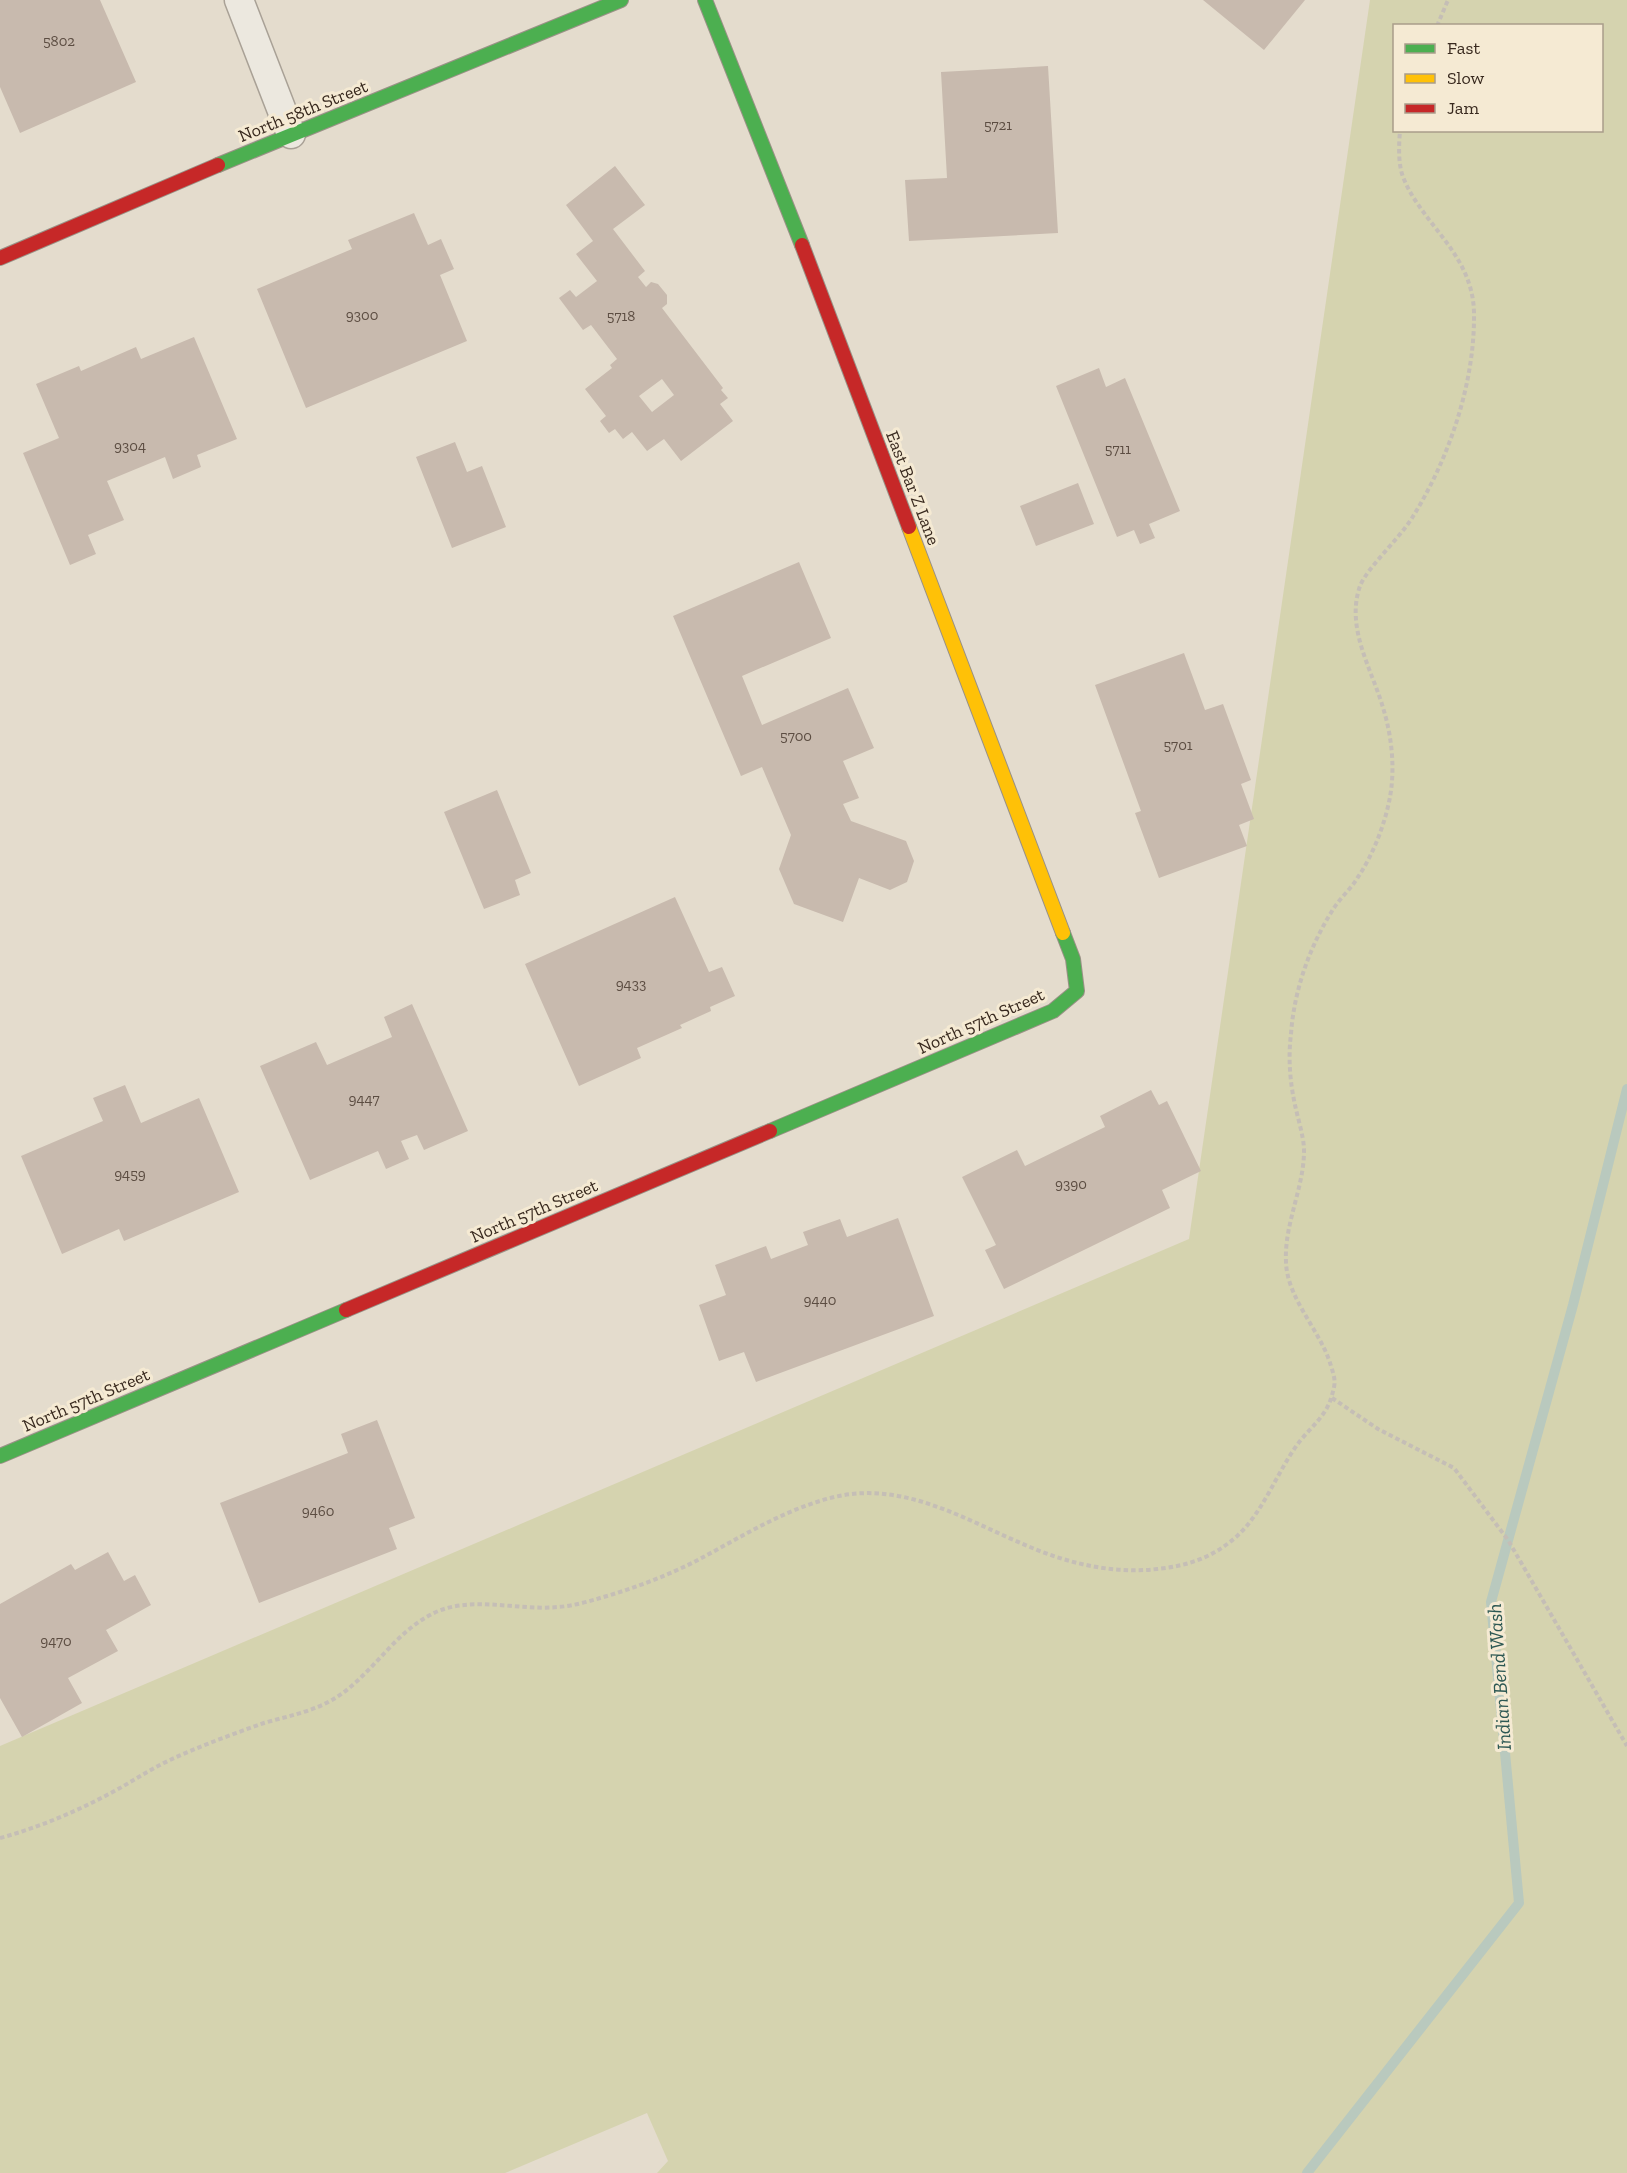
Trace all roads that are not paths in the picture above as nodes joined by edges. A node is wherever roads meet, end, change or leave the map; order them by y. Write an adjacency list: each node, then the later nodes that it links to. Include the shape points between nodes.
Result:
1 (239, 0): 4 (street)
2 (621, 0): 4 (street, North 58th Street)
3 (705, 0): 6 (street, East Bar Z Lane, via 1073,959)
4 (291, 134): 5 (street, North 58th Street)
5 (0, 258)
6 (1077, 991): 7 (street, North 57th Street, via 1053,1011)
7 (0, 1456)

